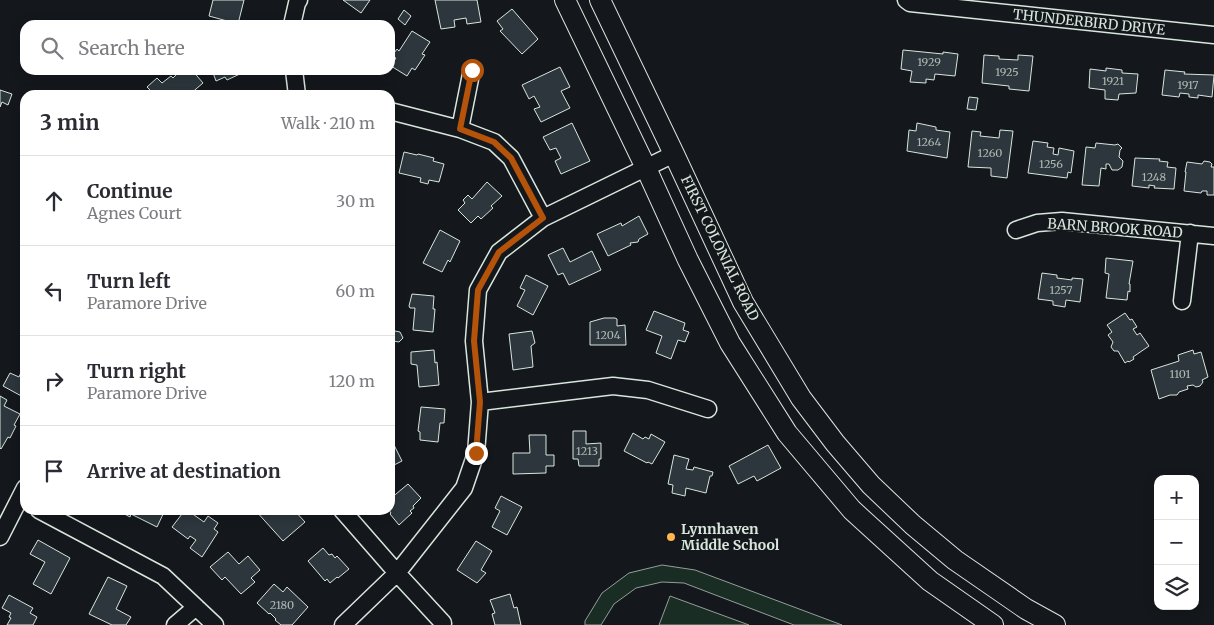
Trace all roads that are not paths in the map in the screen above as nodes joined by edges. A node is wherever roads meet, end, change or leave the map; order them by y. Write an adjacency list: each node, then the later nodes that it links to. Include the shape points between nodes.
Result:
1 (299, 0): 5 (street)
2 (565, 0): 13 (main road)
3 (600, 0): 12 (main road, FIRST COLONIAL ROAD)
4 (906, 0): 6 (street, THUNDERBIRD DRIVE, via 910,3)
5 (293, 20)
6 (1214, 35)
7 (472, 70): 11 (street)
8 (295, 75): 9 (street)
9 (296, 90)
10 (395, 112): 11 (street)
11 (460, 129): 14 (street, via 494,142 511,158)
12 (674, 154): 13 (street); 32 (main road, FIRST COLONIAL ROAD, via 743,302 801,398 835,443 871,485 954,560 1026,610)
13 (646, 168): 14 (street); 31 (main road, via 730,343 787,434 852,510 930,581)
14 (543, 218): 19 (street, via 499,252 478,290 474,341)
15 (1016, 230): 16 (street, BARN BROOK ROAD, via 1037,223 1062,221)
16 (1190, 233): 17 (street, BARN BROOK ROAD); 18 (street)
17 (1214, 236)
18 (1182, 301)
19 (480, 402): 20 (street, via 613,386 648,390); 25 (street, via 476,453 464,488)
20 (708, 409)
21 (20, 502): 24 (street)
22 (48, 515): 26 (street, via 163,576)
23 (346, 515): 25 (street)
24 (0, 537)
25 (396, 573): 27 (street); 30 (street)
26 (196, 607): 28 (street); 29 (street)
27 (443, 623)
28 (175, 625)
29 (215, 625)
30 (343, 625)
31 (993, 625)
32 (1055, 625)

